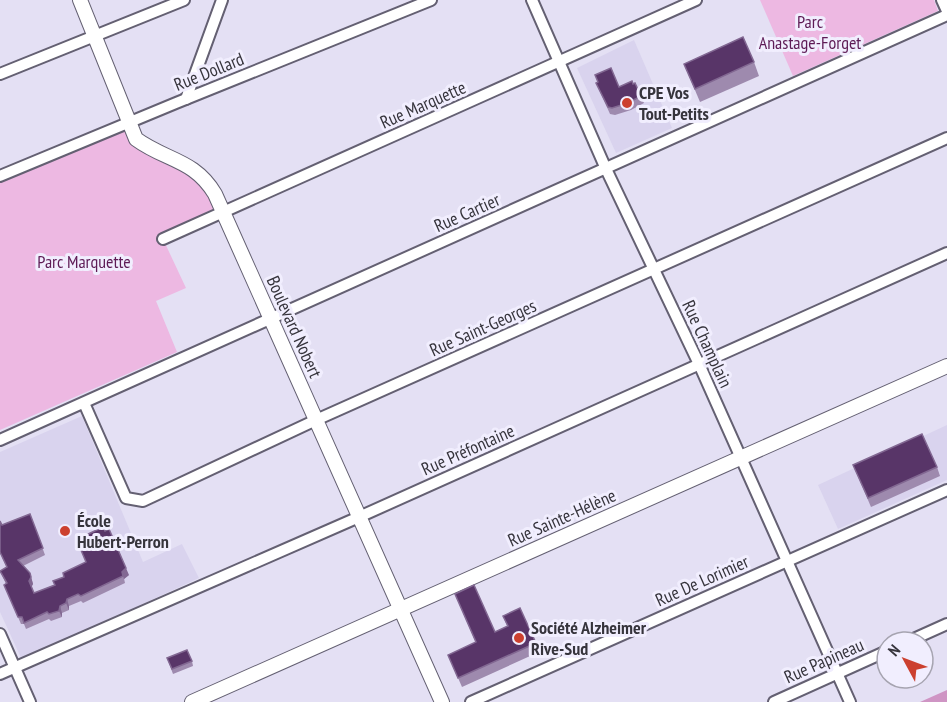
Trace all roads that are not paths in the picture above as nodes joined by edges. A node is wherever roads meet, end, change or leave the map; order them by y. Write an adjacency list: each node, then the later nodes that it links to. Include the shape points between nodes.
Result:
1 (80, 0): 10 (street, Boulevard Nobert)
2 (184, 0): 10 (street)
3 (222, 0): 13 (street)
4 (431, 0): 13 (street, Rue Dollard)
5 (532, 0): 11 (street, Rue Champlain)
6 (696, 0): 11 (street, Rue Marquette)
7 (942, 0): 8 (street)
8 (947, 11)
9 (947, 15): 16 (street, Rue Cartier)
10 (94, 35): 12 (street); 14 (street, Boulevard Nobert)
11 (558, 61): 16 (street, Rue Champlain); 18 (street, Rue Marquette)
12 (0, 74)
13 (186, 99): 14 (street, Rue Dollard)
14 (129, 122): 17 (street, Rue Dollard); 18 (street, Boulevard Nobert, via 136,139 147,147 196,170 207,181)
15 (947, 138): 21 (street, Rue Saint-Georges)
16 (606, 169): 21 (street, Rue Champlain); 22 (street, Rue Cartier)
17 (0, 176)
18 (224, 213): 19 (street, Rue Marquette); 22 (street, Boulevard Nobert)
19 (163, 239)
20 (947, 253): 23 (street, Rue Préfontaine)
21 (654, 270): 23 (street, Rue Champlain); 26 (street, Rue Saint-Georges)
22 (271, 319): 25 (street, Rue Cartier); 26 (street, Boulevard Nobert)
23 (699, 364): 28 (street, Rue Champlain); 30 (street, Rue Préfontaine)
24 (947, 366): 28 (street, Rue Sainte-Hélène)
25 (84, 403): 26 (street, Rue Saint-Georges, via 126,498 143,501); 27 (street, Rue Cartier)
26 (316, 420): 30 (street, Boulevard Nobert)
27 (0, 440)
28 (741, 458): 31 (street, Rue Champlain); 32 (street, Rue Sainte-Hélène)
29 (947, 490): 31 (street, Rue De Lorimier)
30 (359, 517): 32 (street, Boulevard Nobert); 35 (street, Rue Préfontaine)
31 (786, 561): 36 (street, Rue Champlain); 41 (street, Rue De Lorimier)
32 (401, 610): 39 (street, Rue Sainte-Hélène); 40 (street, Boulevard Nobert)
33 (0, 634): 35 (street)
34 (875, 656): 36 (street, Rue Papineau)
35 (15, 667): 37 (street, Rue Préfontaine); 38 (street)
36 (837, 673): 42 (street, Rue Papineau); 43 (street, Rue Champlain)
37 (0, 674)
38 (30, 702)
39 (192, 702)
40 (442, 702)
41 (471, 702)
42 (774, 702)
43 (850, 702)

